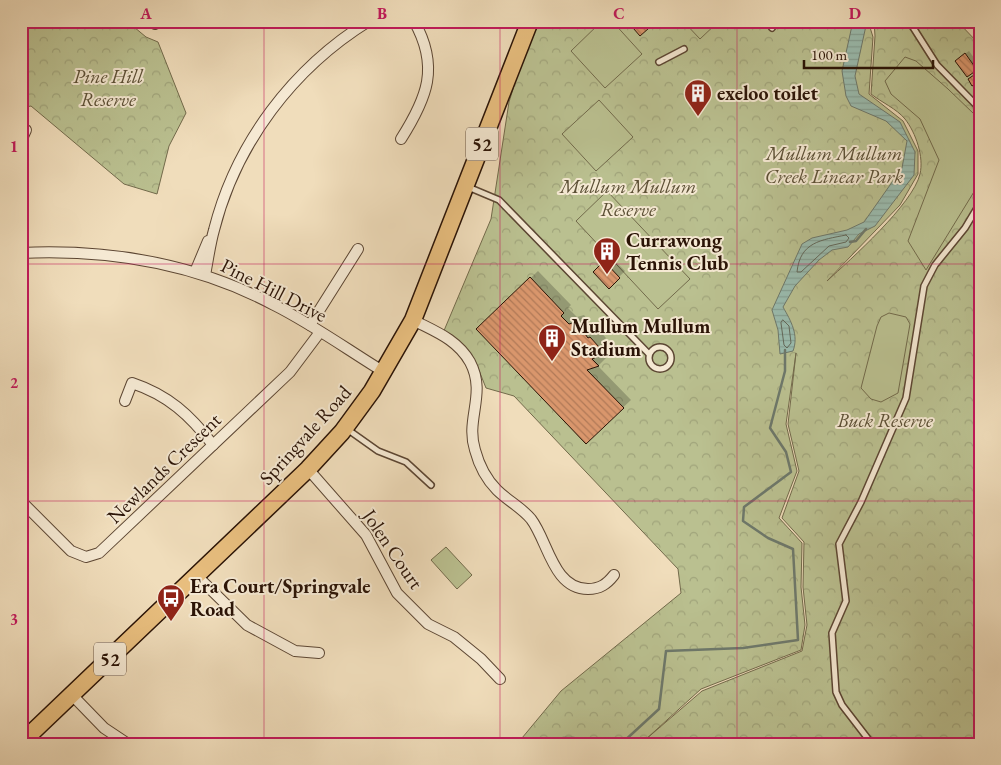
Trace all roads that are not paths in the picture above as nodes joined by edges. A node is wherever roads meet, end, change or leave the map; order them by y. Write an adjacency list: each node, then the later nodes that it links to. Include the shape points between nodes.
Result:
1 (414, 21): 11 (street, via 424,41 428,86)
2 (530, 21): 13 (main road, Springvale Road / 52)
3 (777, 21): 6 (lane)
4 (909, 21): 9 (lane, via 936,65)
5 (364, 23): 17 (street, via 312,63 267,114 231,179)
6 (772, 28)
7 (684, 49): 8 (lane)
8 (659, 62)
9 (980, 109)
10 (26, 130): 12 (street)
11 (401, 139)
12 (21, 141)
13 (466, 186): 19 (main road, Springvale Road / 52); 23 (lane, via 499,200)
14 (980, 203): 38 (lane, via 965,228 935,265 924,286 906,398 839,544 846,601 832,632 836,692)
15 (358, 249): 20 (street)
16 (21, 253): 17 (street, Pine Hill Drive, via 104,254)
17 (200, 273): 20 (street, Pine Hill Drive, via 275,305)
18 (21, 297): 22 (street)
19 (413, 320): 24 (main road, Springvale Road / 52); 31 (street, via 453,342 469,360 478,387 472,429 480,465 497,490 531,518 561,574 584,589 603,585)
20 (310, 326): 21 (street, Pine Hill Drive)
21 (320, 332): 24 (street, Pine Hill Drive); 27 (street, Newlands Crescent, via 290,372)
22 (21, 335)
23 (650, 354): 23 (lane, via 664,349 670,353 671,361 662,368 652,366 648,359)
24 (384, 372): 26 (main road, Springvale Road / 52)
25 (125, 402): 27 (street, via 132,383 154,391 188,415)
26 (345, 428): 28 (main road, Springvale Road / 52); 29 (lane, via 378,451 406,462)
27 (213, 445): 30 (street, Newlands Crescent, via 94,556 71,552)
28 (308, 469): 32 (main road, Springvale Road / 52); 34 (street, Jolen Court, via 366,535 397,593 428,624 454,637)
29 (431, 485)
30 (21, 501)
31 (614, 575)
32 (197, 576): 33 (street, via 247,625 296,651); 35 (main road, Springvale Road / 52)
33 (319, 653)
34 (500, 679)
35 (72, 695): 36 (main road, Springvale Road / 52); 37 (street, via 109,731)
36 (21, 743)
37 (128, 744)
38 (872, 744)

